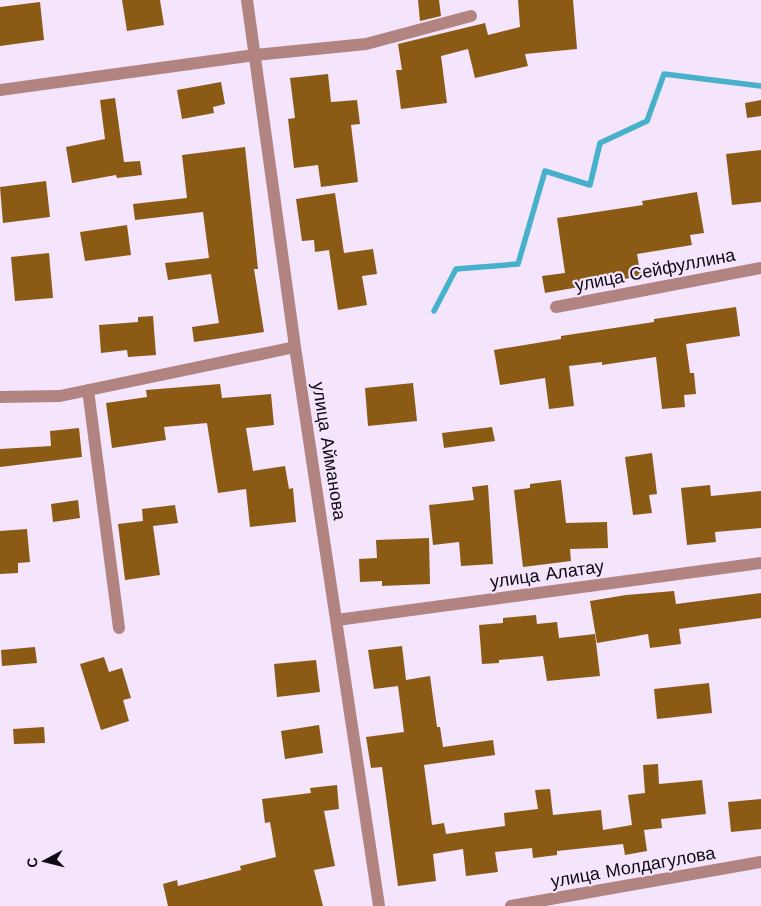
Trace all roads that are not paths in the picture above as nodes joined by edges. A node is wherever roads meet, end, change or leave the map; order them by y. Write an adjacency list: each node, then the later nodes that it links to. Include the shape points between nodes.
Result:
1 (247, 0): 3 (street, улица Айманова)
2 (471, 16): 3 (street, via 366,44)
3 (255, 55): 4 (street); 7 (street, улица Айманова)
4 (0, 90)
5 (761, 268): 6 (street, улица Сейфуллина)
6 (556, 307)
7 (295, 347): 8 (street); 11 (street, улица Айманова)
8 (88, 390): 9 (street, via 60,396); 12 (street)
9 (0, 397)
10 (761, 563): 11 (street, улица Алатау)
11 (337, 620): 14 (street, улица Айманова)
12 (119, 628)
13 (761, 862): 15 (street, улица Молдагулова)
14 (379, 906)
15 (511, 906)

